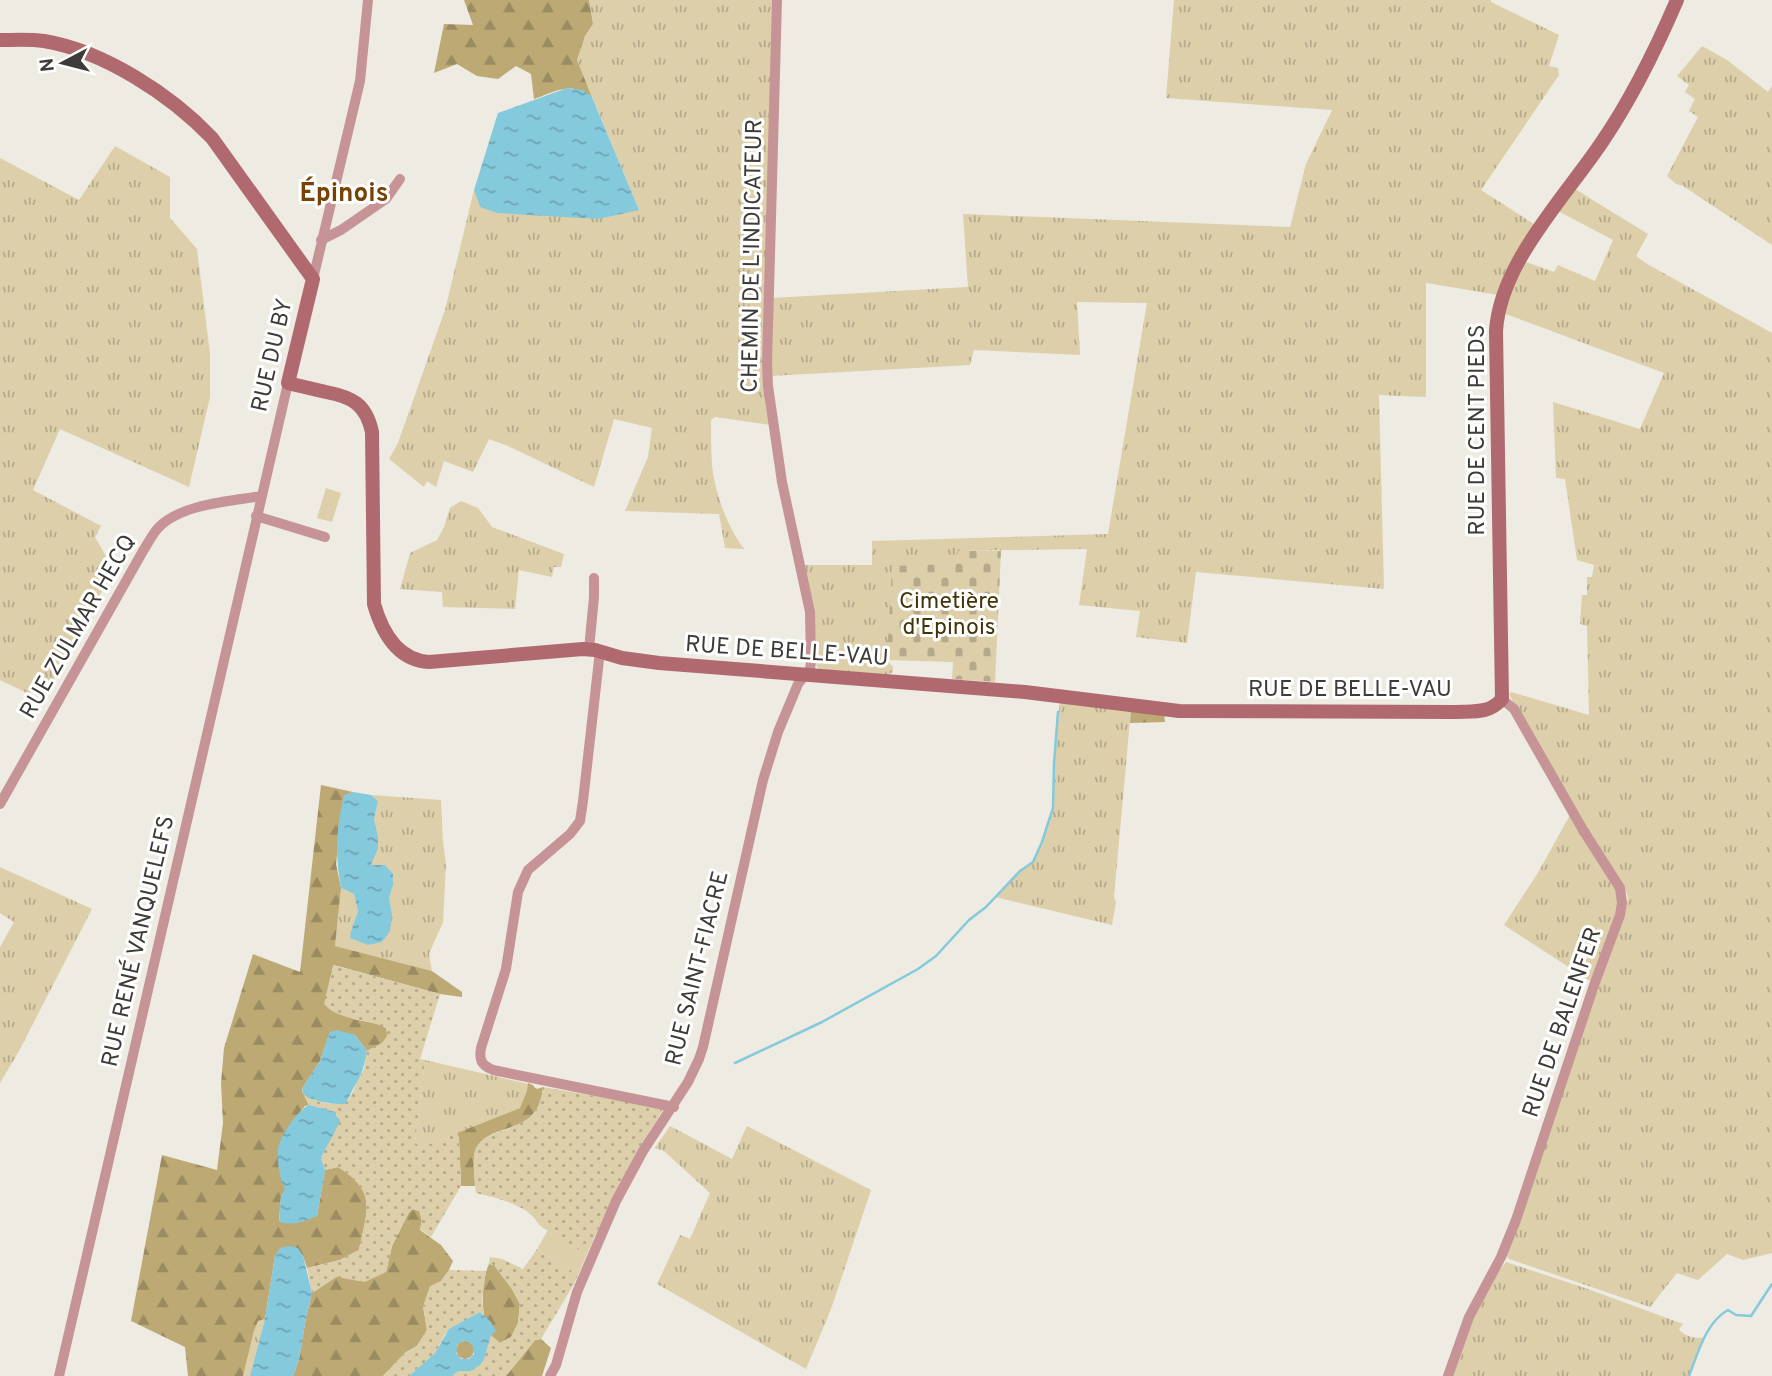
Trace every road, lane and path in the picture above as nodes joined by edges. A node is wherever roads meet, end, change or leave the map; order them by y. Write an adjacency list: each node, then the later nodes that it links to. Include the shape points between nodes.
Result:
1 (368, 0): 6 (street, via 360,81)
2 (777, 0): 14 (street, CHEMIN DE L'INDICATEUR, via 767,363 782,482 810,612 811,662)
3 (1677, 0): 15 (street, RUE DE CENT PIEDS, via 1627,102 1540,227 1509,281 1499,310)
4 (0, 40): 7 (street, RUE DU BY, via 42,41 84,53 130,73 195,120)
5 (400, 179): 6 (street, via 386,199)
6 (321, 240): 7 (street)
7 (313, 279): 8 (street, RUE DU BY)
8 (288, 383): 9 (street, RUE DU BY); 13 (street, RUE DE BELLE-VAU, via 348,397 370,422 374,604 388,636 404,654 429,662)
9 (262, 496): 10 (street, RUE DU BY); 16 (street, RUE ZULMAR HECQ, via 193,509 157,529)
10 (256, 516): 11 (street); 18 (street, RUE RENÉ VANQUELEFS)
11 (325, 537)
12 (594, 578): 13 (street)
13 (594, 650): 14 (street, RUE DE BELLE-VAU, via 659,663); 17 (street, via 580,821 528,870 518,892 506,969 480,1059 493,1070)
14 (806, 674): 15 (street, RUE DE BELLE-VAU, via 1025,692 1179,711 1464,711 1492,708); 17 (street, RUE SAINT-FIACRE, via 778,732 763,780 703,1047)
15 (1502, 699): 20 (street, RUE DE BALENFER, via 1514,709 1620,888 1622,903 1516,1220 1502,1257 1469,1317)
16 (0, 804)
17 (674, 1107): 19 (street, RUE SAINT-FIACRE, via 616,1201 577,1292)
18 (59, 1376)
19 (550, 1376)
20 (1448, 1376)

